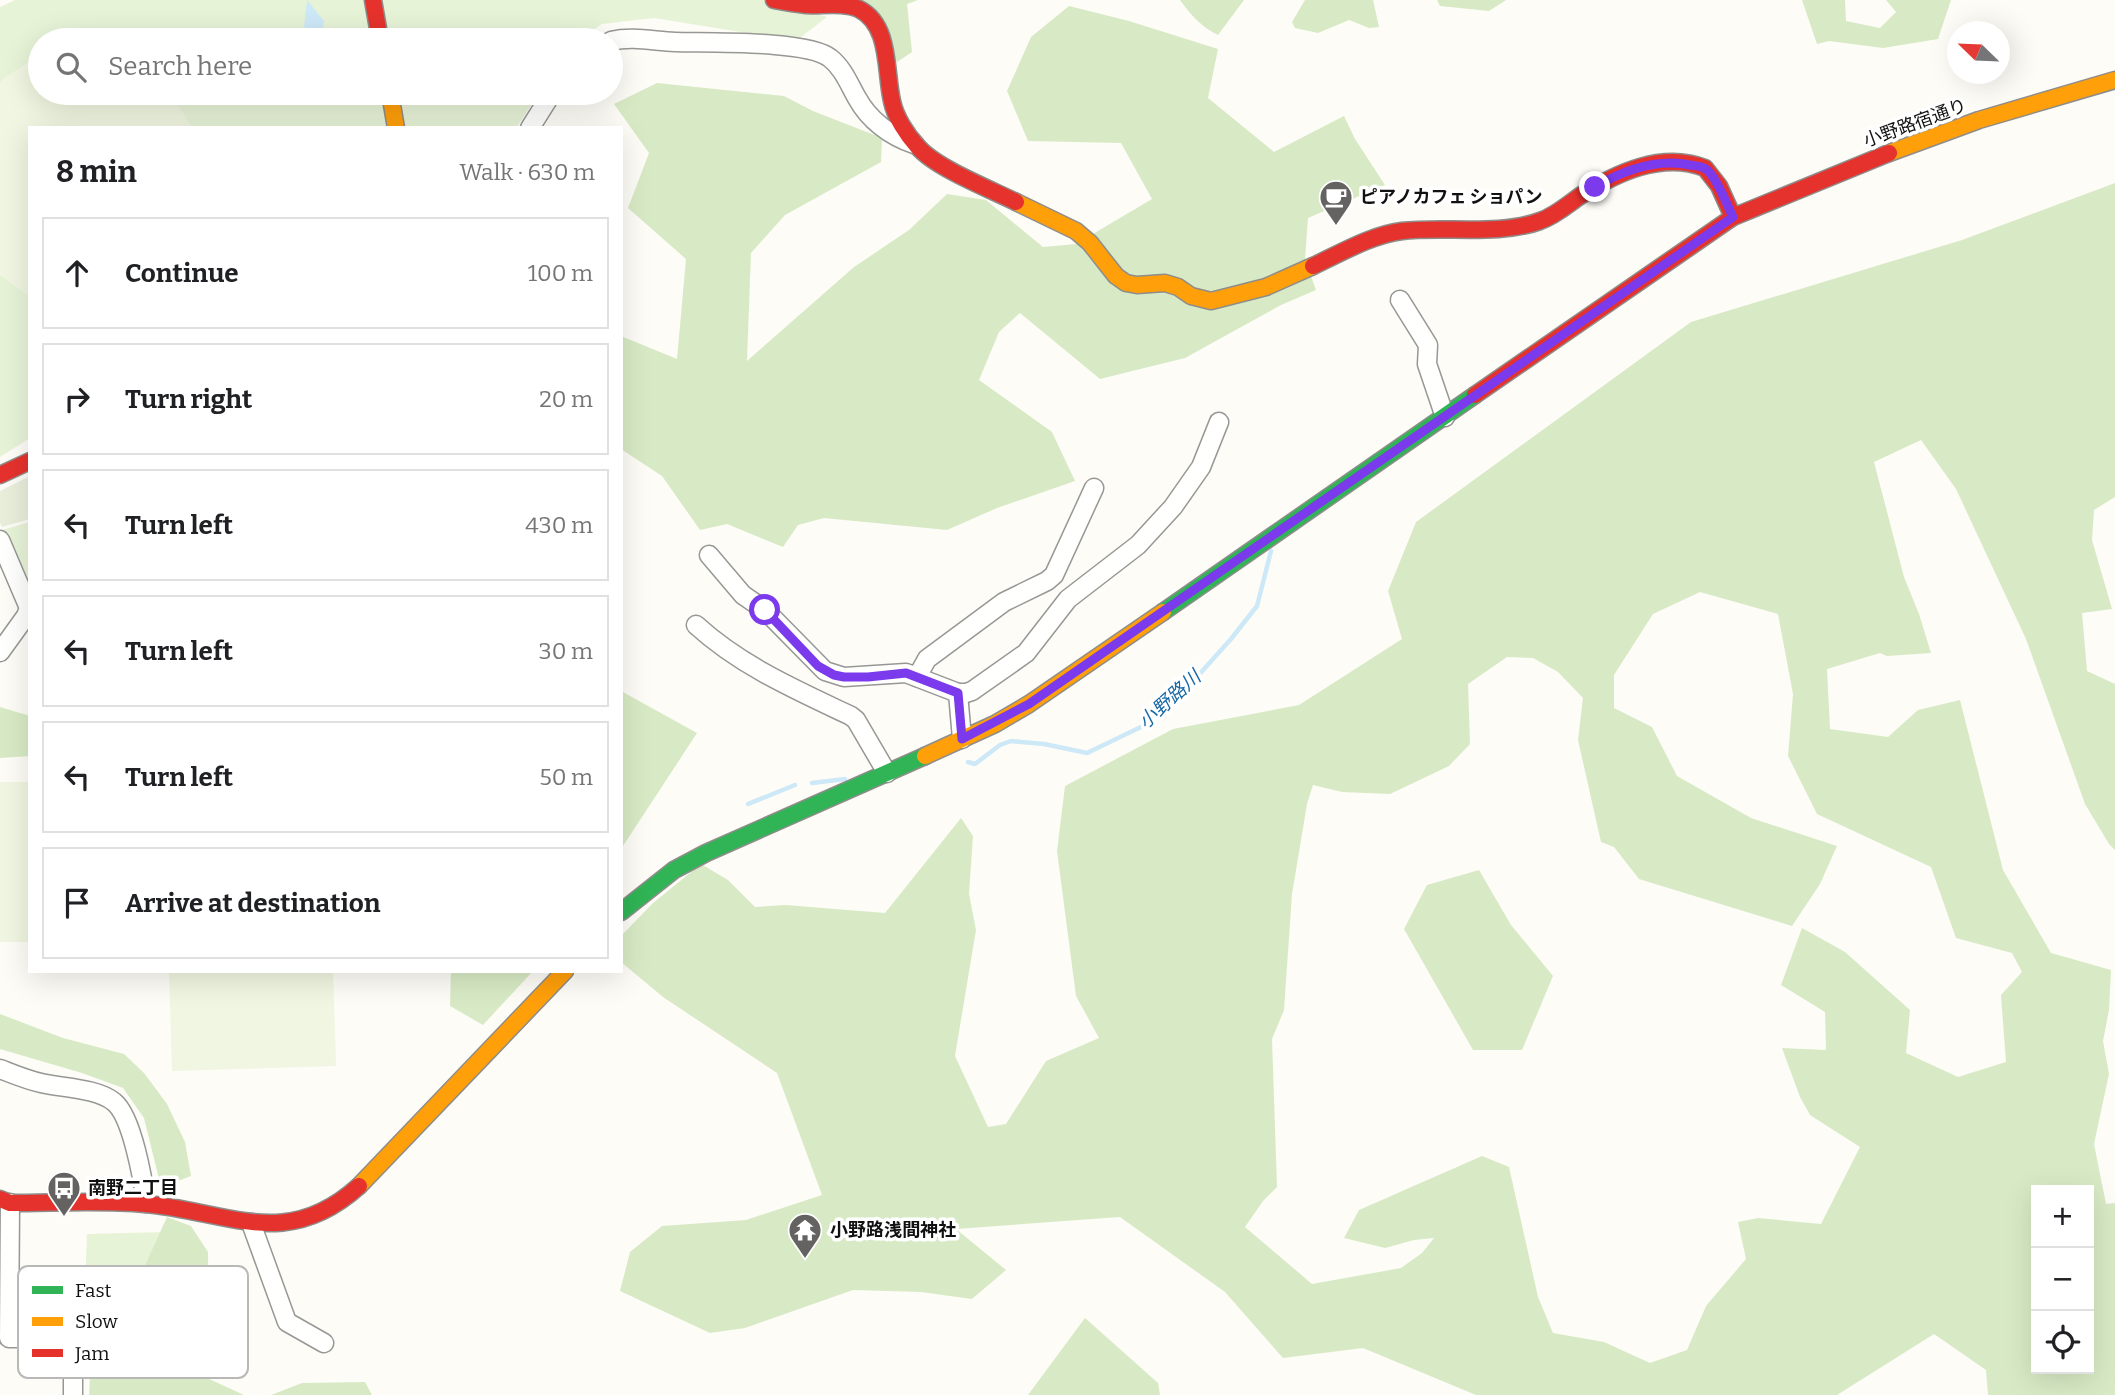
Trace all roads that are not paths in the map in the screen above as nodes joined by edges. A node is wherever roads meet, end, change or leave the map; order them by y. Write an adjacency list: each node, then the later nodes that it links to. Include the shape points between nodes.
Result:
1 (373, 0): 3 (street)
2 (774, 0): 10 (street, via 846,6 867,15 882,39 892,104)
3 (378, 28)
4 (623, 39): 10 (street, via 817,51 839,67 875,121)
5 (2115, 80): 11 (street, 小野路宿通り, via 1979,120)
6 (392, 105): 8 (street)
7 (544, 105): 9 (street)
8 (396, 126)
9 (531, 126)
10 (914, 144): 11 (street, via 948,169 1076,231 1126,283 1165,283 1211,301 1266,287 1381,235 1539,222 1614,176 1661,163 1703,167 1710,172)
11 (1733, 217): 13 (street, 小野路宿通り)
12 (1400, 300): 13 (street, via 1428,345 1427,364)
13 (1445, 416): 26 (street, 小野路宿通り, via 1029,704)
14 (1219, 422): 25 (street, via 1188,488 1138,545 1068,598 1021,658 972,691)
15 (28, 462): 16 (street)
16 (0, 475)
17 (1094, 488): 24 (street, via 1054,575 1004,602 927,659)
18 (0, 540): 20 (street)
19 (709, 555): 24 (street, via 743,595 765,610 825,671 844,677 906,673)
20 (28, 605)
21 (28, 610): 23 (street)
22 (696, 625): 27 (street, via 769,678 851,716)
23 (0, 652)
24 (917, 677): 25 (street)
25 (958, 693): 26 (street)
26 (962, 739): 27 (street, 小野路宿通り)
27 (887, 773): 28 (street, 小野路宿通り, via 685,864)
28 (623, 910)
29 (563, 973): 33 (street, via 338,1204 305,1219)
30 (0, 1069): 32 (street, via 114,1102 125,1117)
31 (3, 1203): 32 (street); 34 (street, via 9,1338)
32 (155, 1204): 33 (street)
33 (251, 1223): 35 (street, via 287,1322)
34 (18, 1338)
35 (324, 1343)

